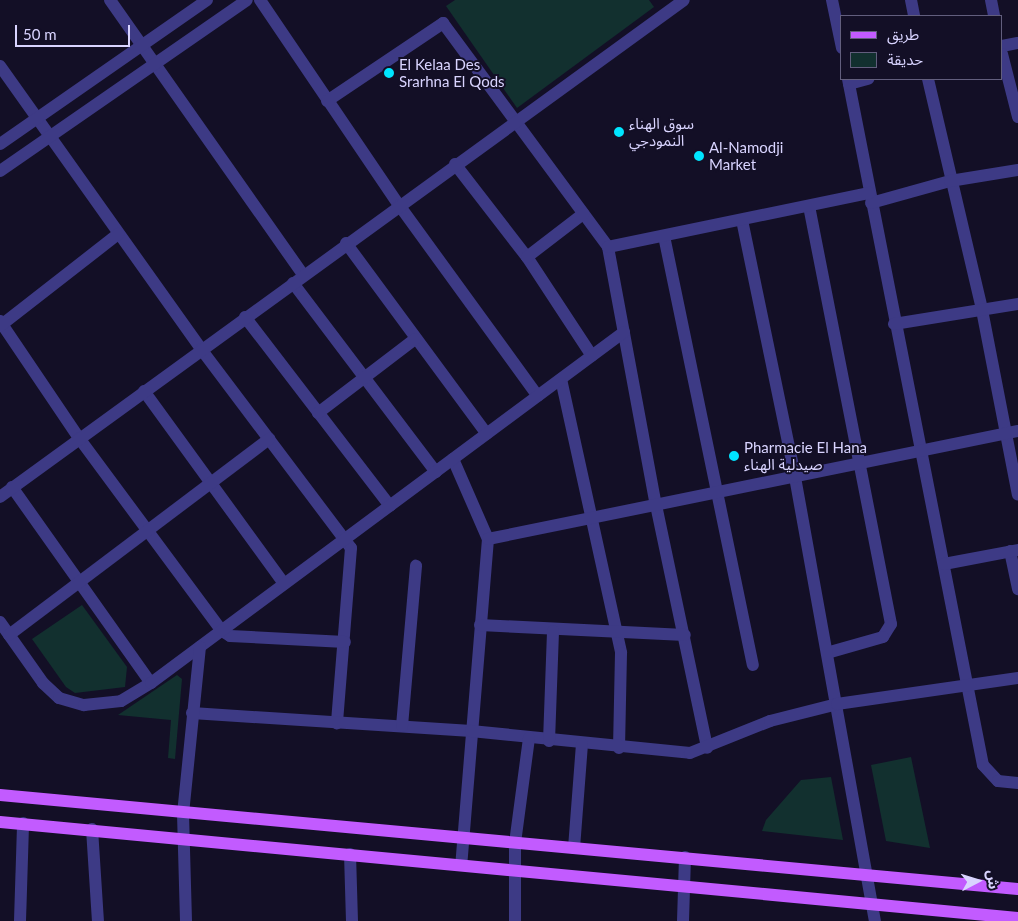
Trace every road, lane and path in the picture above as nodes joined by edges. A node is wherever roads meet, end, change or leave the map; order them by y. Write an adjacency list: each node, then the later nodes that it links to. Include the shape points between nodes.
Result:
1 (110, 0): 13 (street)
2 (208, 0): 13 (street)
3 (247, 0): 16 (street)
4 (260, 0): 20 (street)
5 (832, 0): 11 (street)
6 (911, 0): 9 (street)
7 (991, 0): 10 (street)
8 (675, 2): 23 (street)
9 (914, 15)
10 (994, 15)
11 (840, 38)
12 (1018, 43): 14 (street)
13 (142, 45): 16 (street); 21 (street)
14 (1003, 46)
15 (1003, 58): 22 (street)
16 (155, 64): 24 (street); 40 (street)
17 (0, 66): 21 (street)
18 (928, 80): 29 (street)
19 (848, 81): 30 (street)
20 (327, 101): 23 (street, via 443,22); 31 (street)
21 (36, 116): 24 (street); 25 (street)
22 (1018, 117)
23 (515, 120): 26 (street); 33 (street)
24 (51, 136): 28 (street); 35 (street)
25 (0, 144)
26 (455, 164): 31 (street); 39 (street)
27 (1018, 170): 29 (street)
28 (0, 171)
29 (950, 181): 30 (street); 42 (street)
30 (870, 198): 32 (street); 45 (street)
31 (399, 205): 37 (street); 53 (street)
32 (809, 206): 34 (street); 61 (street)
33 (583, 214): 38 (street); 39 (street)
34 (742, 220): 36 (street); 63 (street)
35 (118, 234): 44 (street); 48 (street)
36 (664, 236): 38 (street); 66 (street)
37 (346, 244): 40 (street); 47 (street)
38 (608, 247): 46 (street)
39 (527, 257): 49 (street)
40 (298, 279): 43 (street); 50 (street)
41 (1018, 304): 42 (street)
42 (982, 310): 45 (street); 55 (street)
43 (245, 317): 48 (street); 54 (street)
44 (1, 323): 57 (street)
45 (894, 324): 59 (street)
46 (624, 332): 49 (street); 69 (street)
47 (415, 339): 50 (street); 56 (street)
48 (201, 349): 52 (street); 58 (street)
49 (592, 356): 51 (street)
50 (364, 378): 54 (street); 62 (street)
51 (561, 379): 53 (street); 71 (street)
52 (144, 391): 57 (street); 64 (street)
53 (538, 396): 56 (street)
54 (318, 413): 70 (street)
55 (1012, 432): 59 (street); 67 (street)
56 (487, 434): 60 (street)
57 (79, 438): 65 (street); 72 (street)
58 (268, 439): 64 (street); 74 (street)
59 (919, 452): 61 (street); 76 (street)
60 (453, 459): 62 (street); 73 (street)
61 (859, 464): 63 (street); 90 (street, via 891,624 883,637)
62 (436, 472): 70 (street)
63 (795, 477): 66 (street); 90 (street)
64 (209, 485): 72 (street); 79 (street)
65 (12, 487): 68 (street); 78 (street)
66 (716, 493): 69 (street); 91 (street)
67 (1018, 495)
68 (0, 497)
69 (656, 505): 71 (street); 87 (street)
70 (390, 506): 74 (street)
71 (590, 518): 73 (street); 85 (street)
72 (149, 531): 78 (street); 83 (street)
73 (488, 539): 82 (street)
74 (344, 540): 79 (street); 88 (street, via 351,548)
75 (1014, 550): 76 (street); 80 (street)
76 (944, 564): 94 (street)
77 (416, 566): 98 (street)
78 (80, 582): 86 (street); 93 (street)
79 (284, 584): 83 (street)
80 (1018, 589)
81 (0, 622): 86 (street)
82 (480, 625): 84 (street); 99 (street)
83 (222, 630): 88 (street, via 230,636); 89 (street)
84 (553, 630): 85 (street); 101 (street)
85 (616, 631): 87 (street); 103 (street, via 623,678)
86 (9, 635): 93 (street, via 43,683 70,703 121,701)
87 (684, 635): 104 (street)
88 (345, 642): 97 (street)
89 (200, 647): 93 (street); 96 (street)
90 (827, 653): 95 (street)
91 (753, 665)
92 (1018, 678): 94 (street)
93 (151, 683)
94 (969, 686): 95 (street); 105 (street, via 982,765 998,781)
95 (837, 704): 104 (street, via 770,722); 119 (street)
96 (192, 713): 97 (street); 107 (street)
97 (337, 723): 98 (street)
98 (402, 726): 99 (street)
99 (472, 731): 100 (street); 112 (street)
100 (529, 738): 101 (street); 113 (street)
101 (549, 740): 102 (street)
102 (582, 744): 103 (street); 114 (street)
103 (618, 748): 104 (street, via 672,753)
104 (707, 748)
105 (1018, 783)
106 (0, 795): 107 (main road)
107 (183, 814): 111 (street); 112 (main road)
108 (0, 822): 109 (main road)
109 (23, 823): 110 (main road); 124 (street)
110 (92, 829): 111 (main road); 125 (street)
111 (183, 838): 115 (main road); 126 (street)
112 (463, 838): 113 (main road); 117 (street)
113 (515, 843): 114 (main road); 118 (street)
114 (574, 848): 116 (main road)
115 (350, 854): 117 (main road); 127 (street)
116 (685, 857): 119 (main road); 120 (street)
117 (461, 864): 118 (main road)
118 (514, 870): 120 (main road); 128 (street)
119 (866, 873): 121 (main road); 122 (street)
120 (682, 886): 122 (main road); 129 (street)
121 (1018, 888)
122 (872, 902): 123 (main road); 130 (street)
123 (1018, 918)
124 (20, 921)
125 (98, 921)
126 (186, 921)
127 (352, 921)
128 (515, 921)
129 (683, 921)
130 (875, 921)

